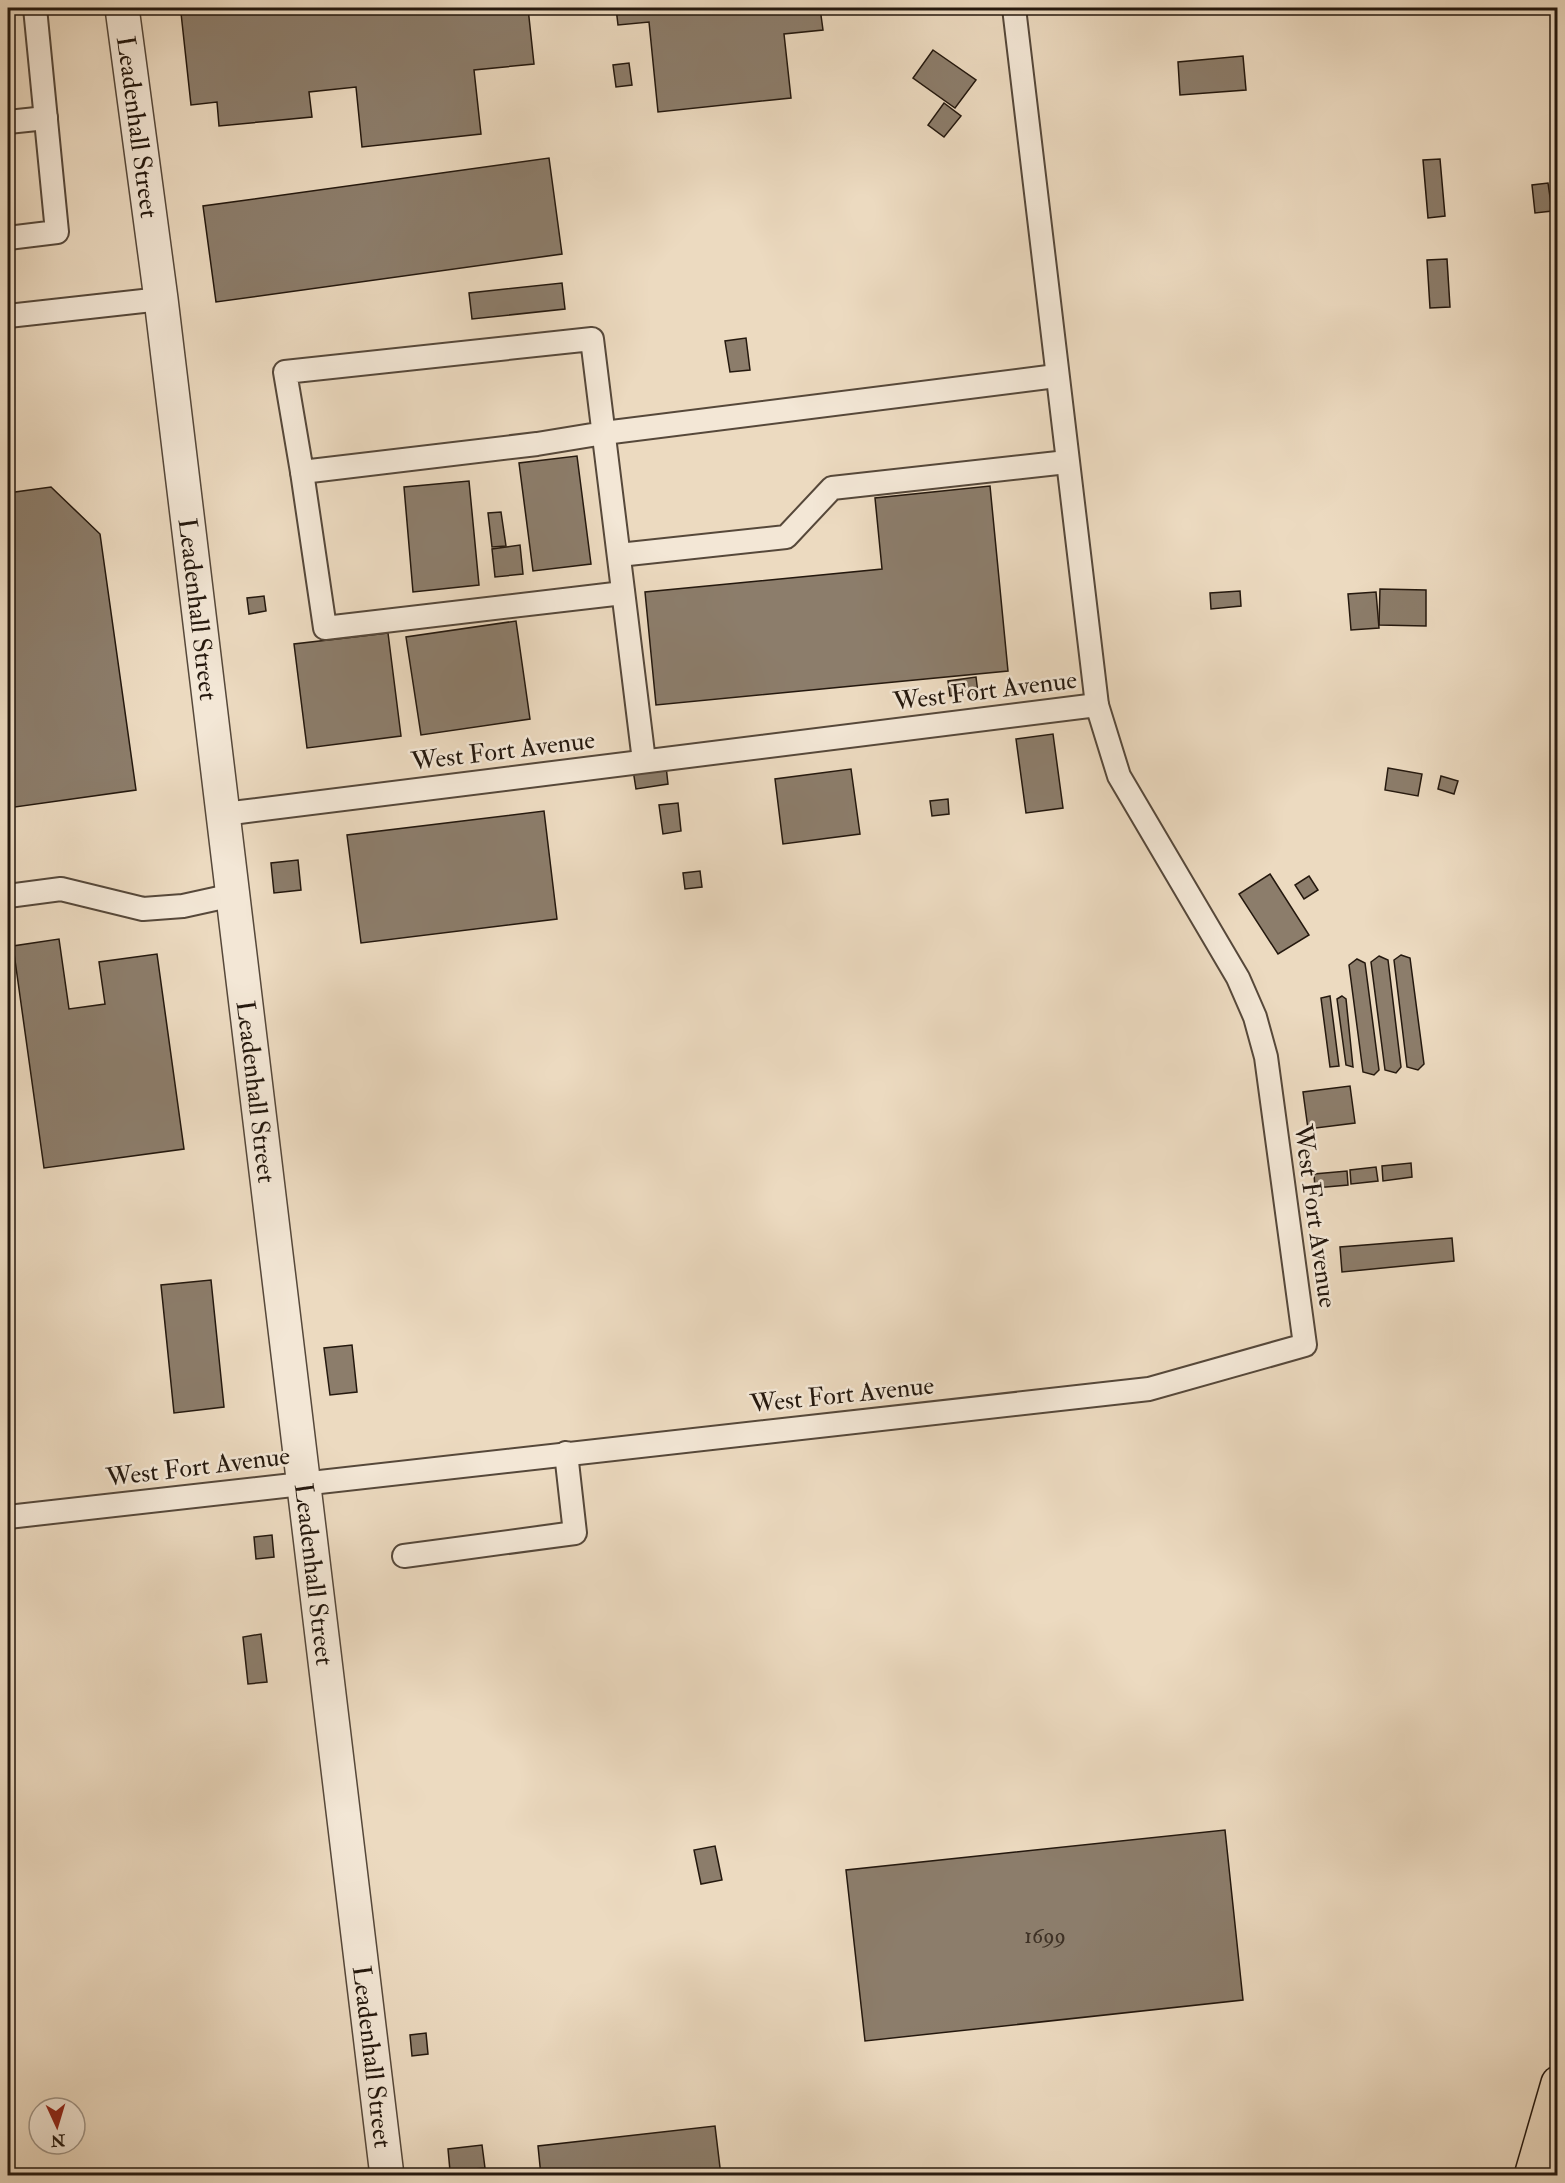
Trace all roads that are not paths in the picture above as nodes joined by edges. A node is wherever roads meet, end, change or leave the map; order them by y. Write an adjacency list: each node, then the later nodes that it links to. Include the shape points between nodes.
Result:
1 (35, 8): 4 (lane)
2 (122, 8): 7 (street, Leadenhall Street)
3 (1014, 8): 9 (lane)
4 (46, 118): 5 (lane); 6 (lane, via 57,232)
5 (8, 122)
6 (8, 238)
7 (161, 299): 8 (lane); 17 (street, Leadenhall Street)
8 (8, 316)
9 (1056, 376): 10 (lane); 11 (lane)
10 (604, 433): 12 (lane); 12 (lane, via 592,339 285,372); 13 (lane)
11 (1067, 462): 13 (lane, via 832,488 786,537); 15 (lane)
12 (302, 472): 14 (lane, via 325,628)
13 (619, 555): 14 (lane)
14 (623, 593): 16 (lane)
15 (1097, 705): 16 (lane, West Fort Avenue); 20 (lane, West Fort Avenue, via 1119,776 1238,978 1255,1017 1266,1057 1305,1345 1149,1389)
16 (644, 761): 17 (lane, West Fort Avenue)
17 (224, 814): 18 (street, Leadenhall Street)
18 (233, 895): 19 (lane, via 183,906 143,909 61,889); 21 (street, Leadenhall Street)
19 (8, 896)
20 (566, 1453): 21 (lane, West Fort Avenue); 23 (lane, via 575,1533)
21 (303, 1482): 22 (lane, West Fort Avenue); 25 (street, Leadenhall Street)
22 (8, 1516)
23 (404, 1556)
24 (1557, 2083): 26 (highway)
25 (387, 2175)
26 (1531, 2175)

